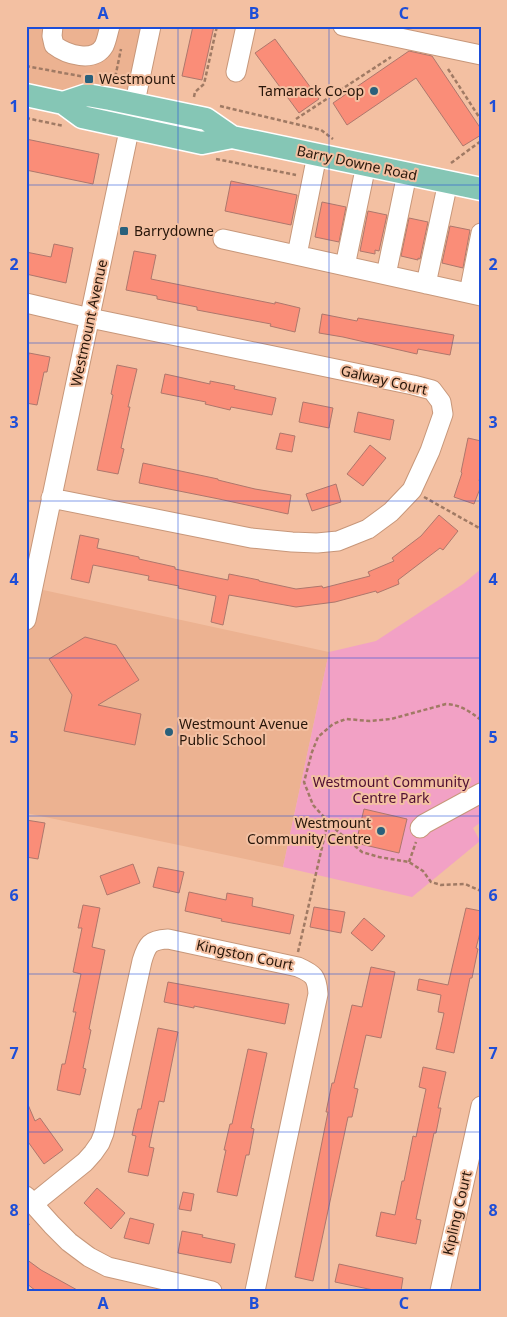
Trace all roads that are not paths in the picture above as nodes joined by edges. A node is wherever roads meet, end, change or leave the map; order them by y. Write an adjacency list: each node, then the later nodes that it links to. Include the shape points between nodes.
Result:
1 (53, 26): 2 (street, via 54,45 74,55 90,56 105,45)
2 (110, 26)
3 (151, 26): 10 (street, Westmount Avenue)
4 (246, 26): 7 (street)
5 (343, 26): 6 (street)
6 (481, 56)
7 (236, 72)
8 (26, 95): 9 (main road, Barry Downe Road)
9 (63, 103): 10 (main road, Barry Downe Road, via 87,95); 11 (main road, Barry Downe Road, via 82,117)
10 (134, 104): 11 (street, Westmount Avenue); 12 (main road, Barry Downe Road, via 206,119)
11 (130, 128): 12 (main road, Barry Downe Road, via 202,144); 26 (street, Westmount Avenue)
12 (232, 137): 13 (main road, Barry Downe Road)
13 (317, 155): 14 (main road, Barry Downe Road); 20 (street)
14 (366, 165): 16 (main road, Barry Downe Road); 21 (street)
15 (449, 172): 16 (main road, Barry Downe Road); 17 (main road, Barry Downe Road); 23 (street)
16 (407, 174): 22 (street)
17 (481, 189)
18 (481, 233): 24 (street)
19 (223, 239): 20 (street)
20 (297, 255): 21 (street)
21 (344, 266): 22 (street)
22 (386, 275): 23 (street)
23 (426, 284): 24 (street)
24 (475, 294)
25 (26, 303): 26 (street)
26 (90, 318): 27 (street, Westmount Avenue); 27 (street, Galway Court, via 432,390 441,402 443,414 412,490 391,512 368,529 338,541 317,543 251,538)
27 (51, 498): 28 (street, Westmount Avenue)
28 (26, 620)
29 (481, 793): 30 (street)
30 (420, 828)
31 (481, 1106): 35 (street, Kipling Court)
32 (30, 1200): 33 (street, via 69,1242 108,1267); 34 (street, Kingston Court, via 85,1162 100,1143 142,961 149,943 168,939 295,966 309,972 317,981 318,994)
33 (212, 1291)
34 (255, 1291)
35 (440, 1291)

